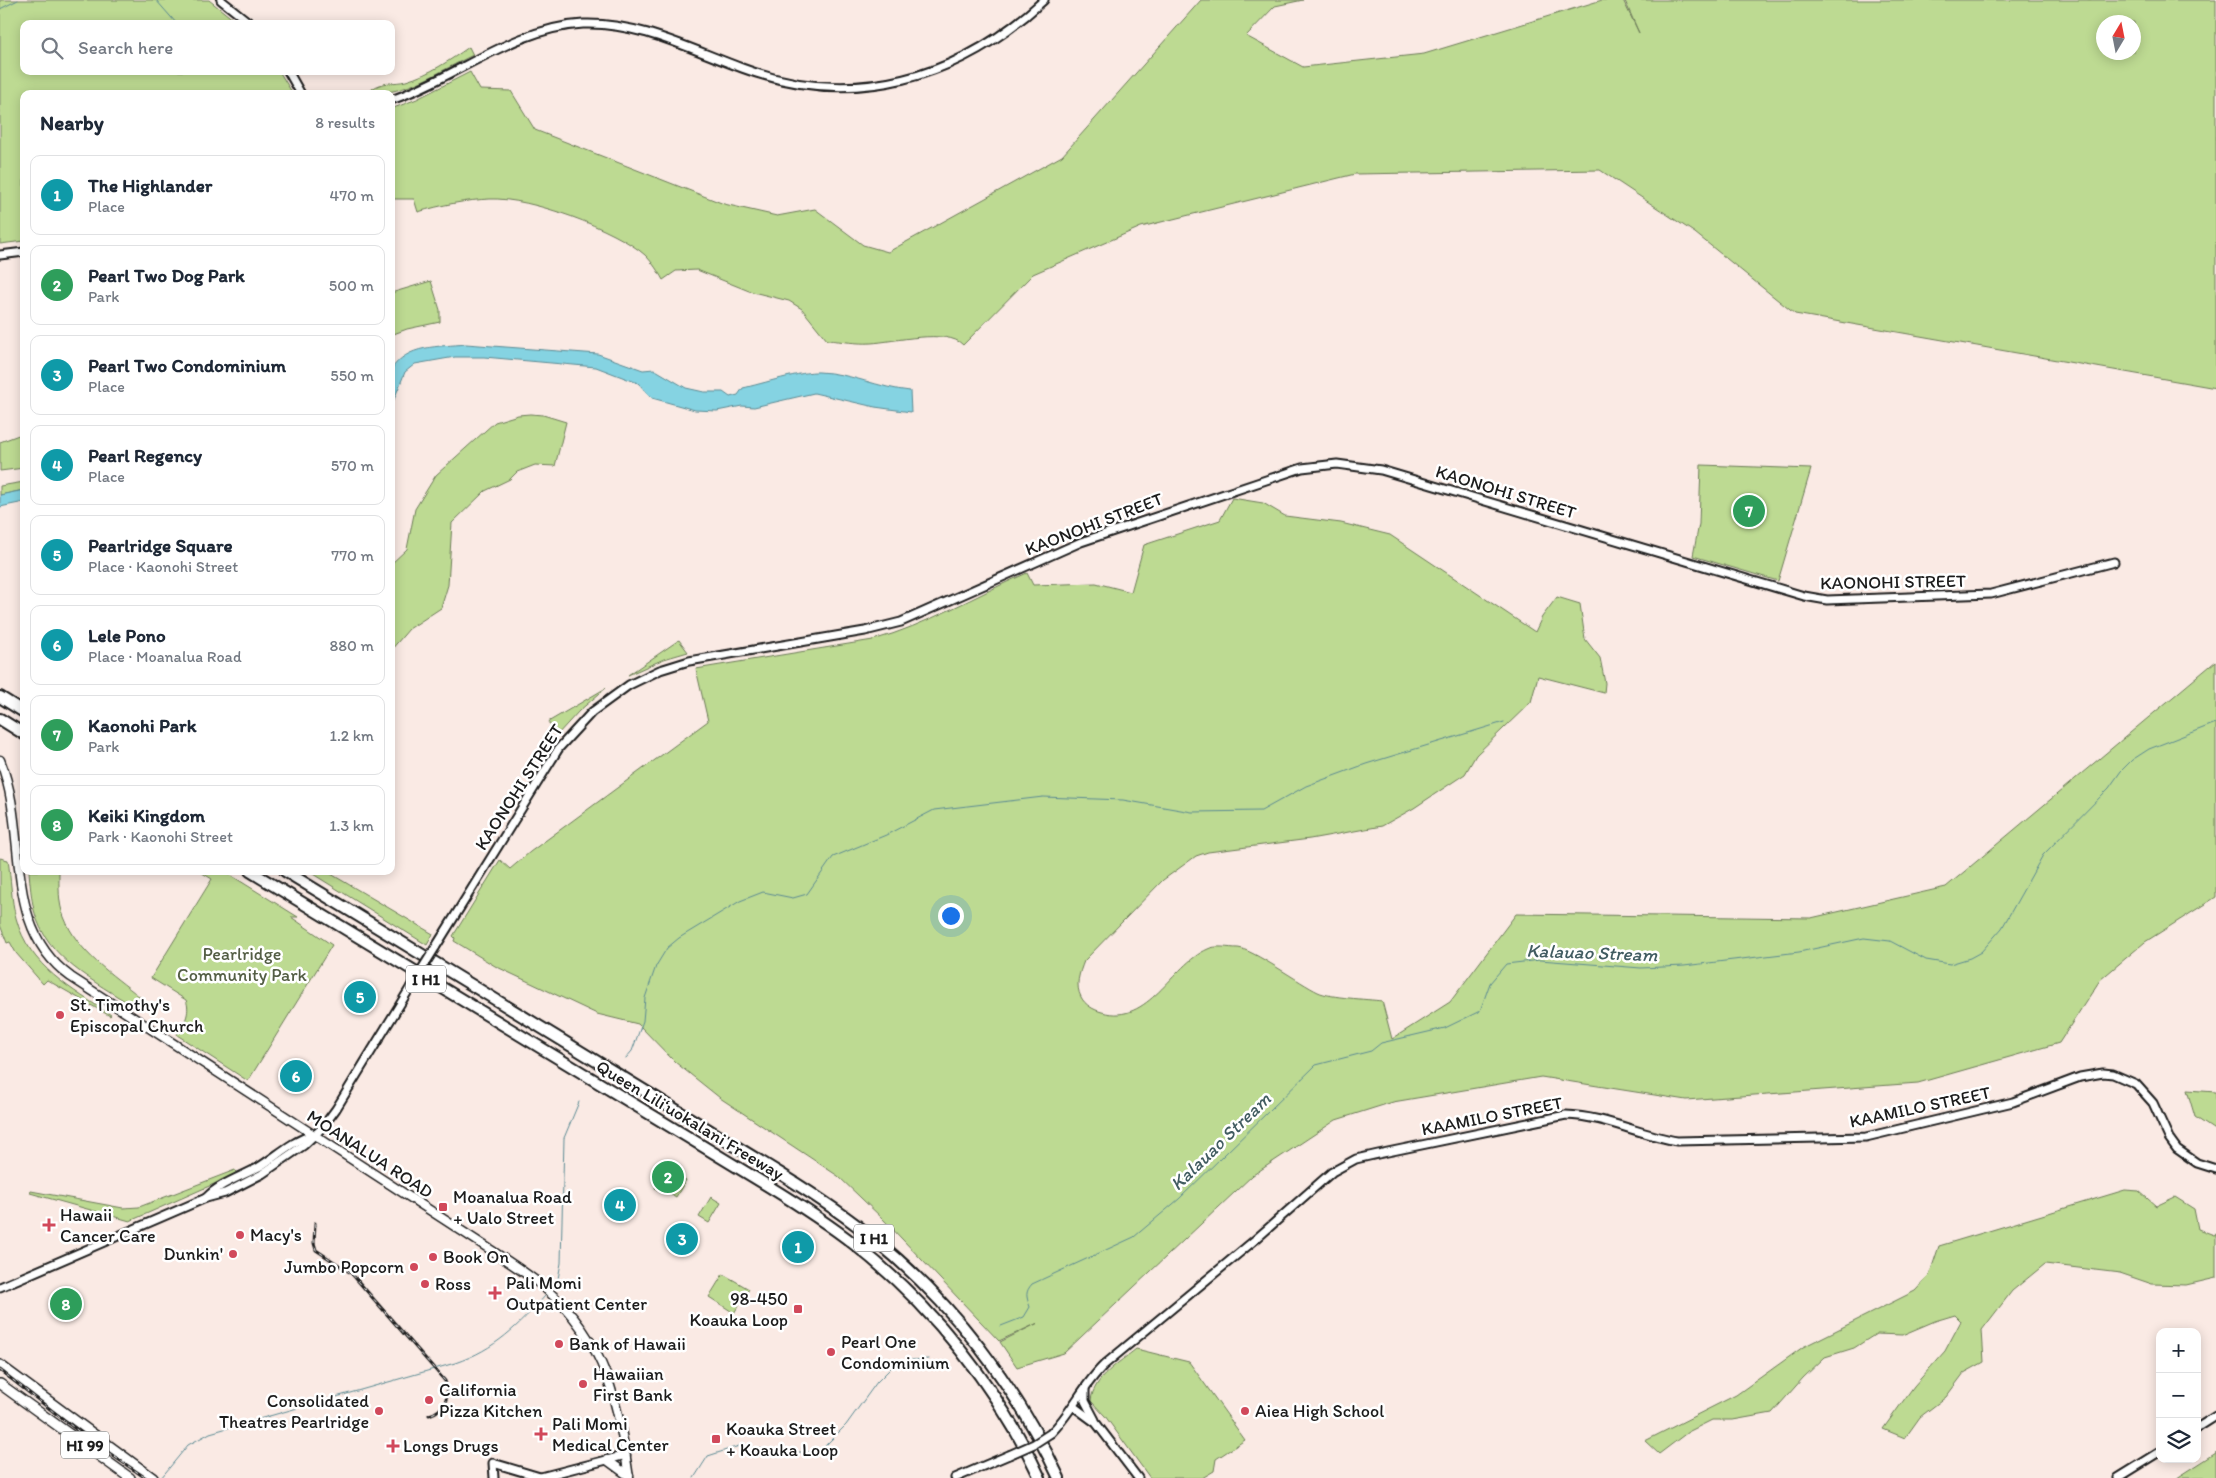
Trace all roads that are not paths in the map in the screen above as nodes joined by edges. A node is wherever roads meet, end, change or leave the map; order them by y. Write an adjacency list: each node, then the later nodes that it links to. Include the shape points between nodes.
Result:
1 (221, 0): 3 (street)
2 (1044, 0): 6 (street, via 1014,27 970,55 923,74 884,83 838,86 785,81 643,31 582,24 524,37)
3 (246, 20)
4 (290, 75): 5 (street)
5 (299, 90)
6 (395, 98)
7 (20, 252): 8 (street)
8 (0, 255)
9 (2114, 562): 19 (street, KAONOHI STREET, bridge, via 1991,594 1828,600 1804,596 1381,470 1337,464 1302,468 1081,542 901,622 689,661 660,670 629,685 592,712 559,748 336,1108 322,1128)
10 (0, 698): 11 (highway)
11 (20, 710)
12 (0, 719): 13 (highway)
13 (20, 732)
14 (0, 760): 15 (main road, MOANALUA ROAD, via 9,791)
15 (20, 868)
16 (21, 875): 19 (main road, MOANALUA ROAD, via 26,916 47,956 71,977)
17 (257, 875): 38 (highway, Queen Liliʻuokalani Freeway / I H1, via 773,1189 854,1245 900,1284 951,1340 998,1403)
18 (292, 875): 39 (highway, Queen Liliʻuokalani Freeway / I H1, via 781,1174 876,1240 923,1284 993,1365 1038,1436)
19 (312, 1135): 21 (street, KAONOHI STREET, via 304,1145 262,1174 225,1193 206,1198); 30 (main road, MOANALUA ROAD, via 540,1284 555,1298 582,1330 604,1369 618,1410)
20 (2216, 1169): 24 (street, KAAMILO STREET, via 2197,1163 2177,1149 2140,1088 2125,1078 2103,1073 2080,1077 2014,1102 1846,1139 1677,1141 1590,1117 1552,1118 1378,1154 1343,1165 1104,1365)
21 (0, 1287)
22 (0, 1365): 34 (main road, HI 99)
23 (0, 1384): 33 (main road, HI 99)
24 (1085, 1386): 25 (street, KAAMILO STREET); 27 (street, via 1085,1401)
25 (1073, 1406): 27 (street); 37 (street, KAAMILO STREET, bridge, via 1051,1433 1034,1444)
26 (2216, 1416): 28 (street)
27 (1096, 1423): 40 (street)
28 (2201, 1425)
29 (2156, 1454): 41 (street)
30 (626, 1456): 31 (street); 32 (main road, MOANALUA ROAD)
31 (607, 1460): 32 (main road); 36 (street)
32 (629, 1477)
33 (130, 1478)
34 (153, 1478)
35 (494, 1478): 36 (street, via 493,1463)
36 (539, 1478)
37 (956, 1478)
38 (1040, 1478)
39 (1059, 1478)
40 (1138, 1478)
41 (2118, 1478)

